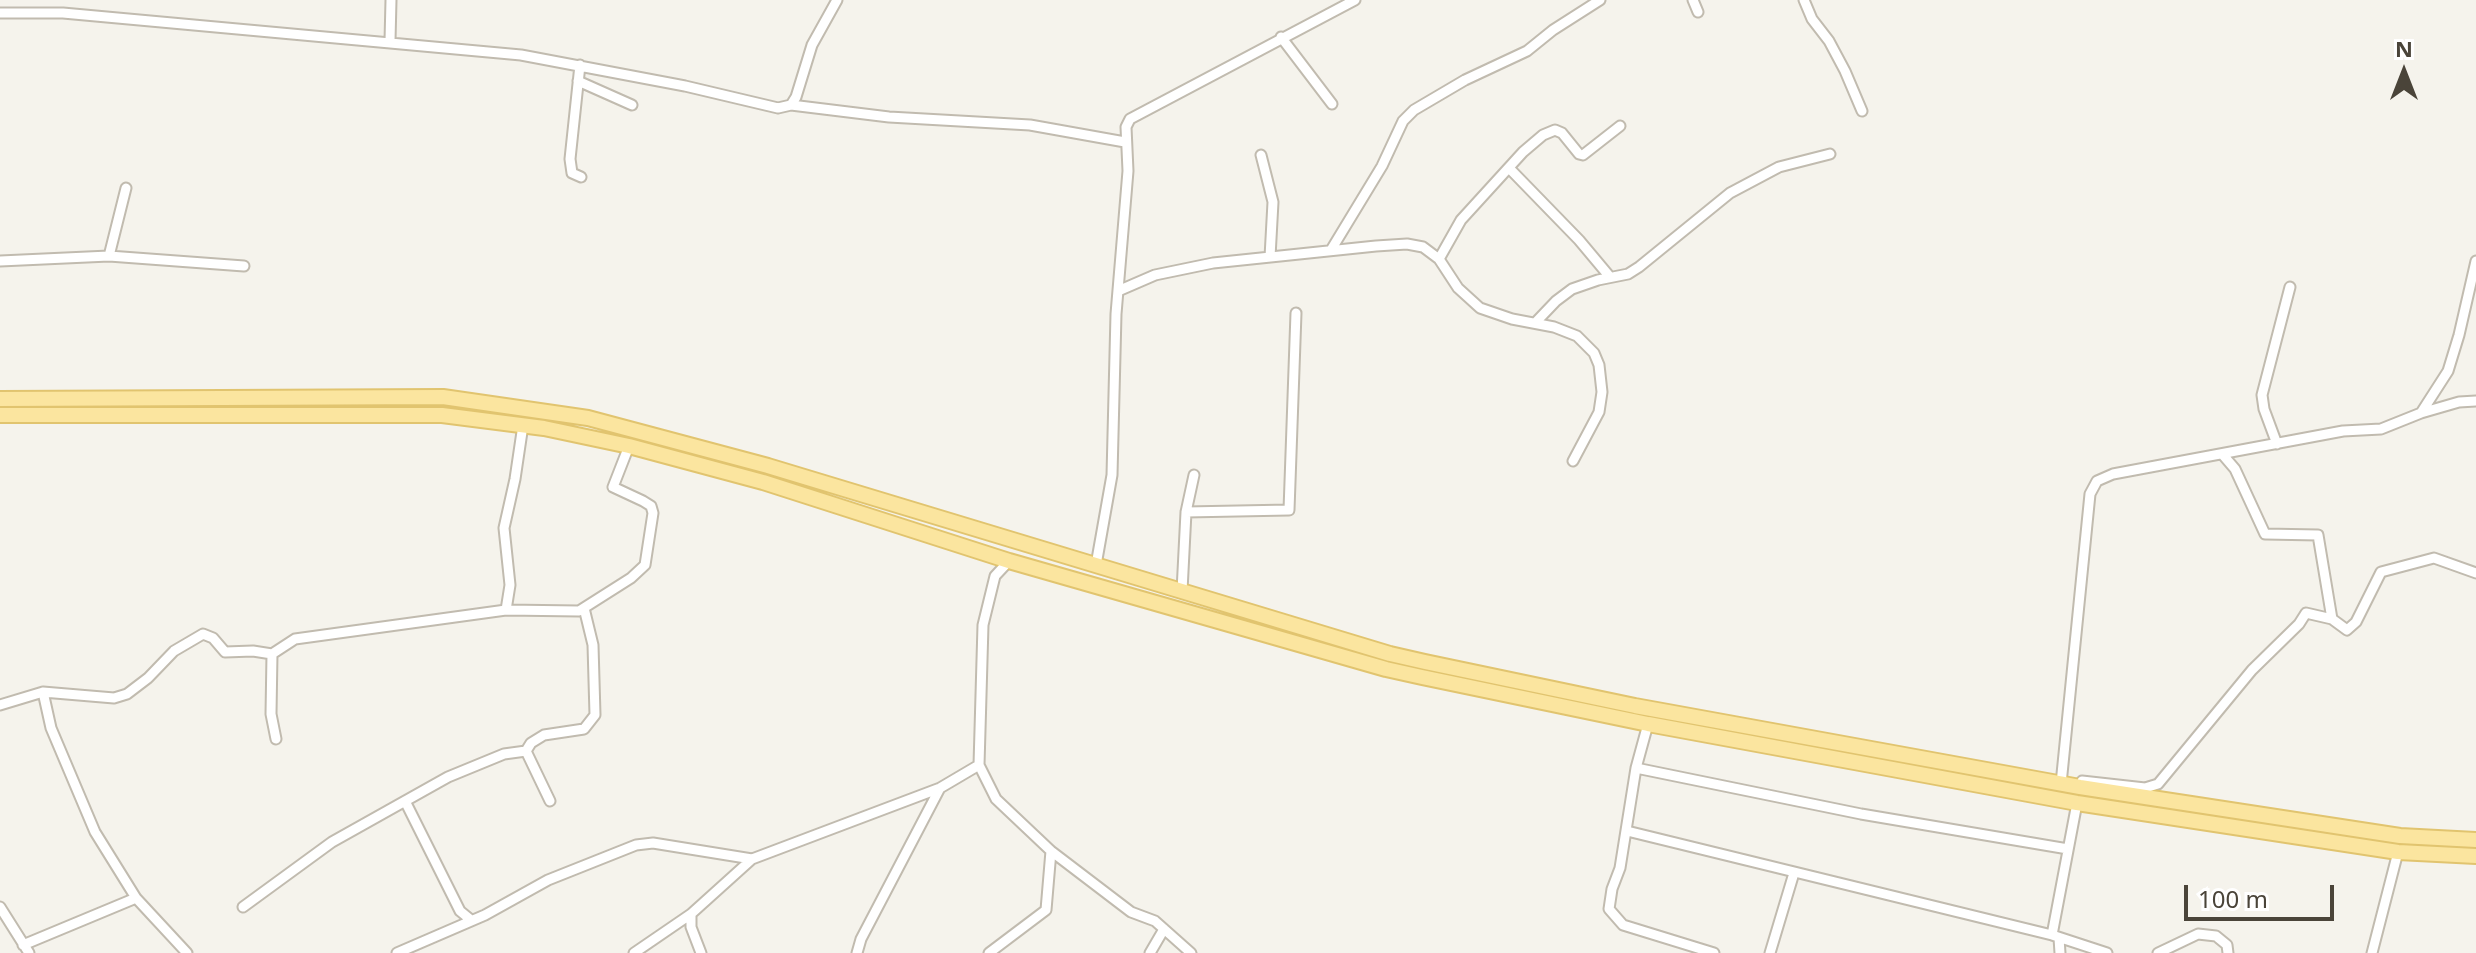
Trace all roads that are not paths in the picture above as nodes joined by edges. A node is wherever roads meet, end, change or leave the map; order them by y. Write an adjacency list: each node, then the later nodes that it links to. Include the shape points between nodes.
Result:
1 (391, 0): 10 (street)
2 (837, 0): 15 (street, via 812,45)
3 (1355, 0): 9 (street)
4 (1600, 0): 24 (street, via 1527,51 1414,110)
5 (1693, 0): 7 (street)
6 (1804, 0): 16 (street)
7 (1698, 12)
8 (0, 13): 10 (street, via 63,13)
9 (1281, 37): 13 (street); 18 (street, via 1130,119)
10 (390, 41): 11 (street)
11 (580, 65): 12 (street); 15 (street, via 778,108)
12 (578, 81): 14 (street); 22 (street, via 570,159 572,173)
13 (1332, 104)
14 (632, 105)
15 (791, 105): 18 (street, via 1030,125)
16 (1862, 111)
17 (1620, 126): 21 (street, via 1583,155 1555,130)
18 (1125, 142): 33 (street, via 1128,171)
19 (1830, 154): 31 (street, via 1779,167 1730,193 1639,267)
20 (1261, 155): 26 (street, via 1273,202)
21 (1509, 168): 27 (street, via 1461,220); 31 (street)
22 (581, 177)
23 (126, 188): 25 (street)
24 (1331, 250): 26 (street); 27 (street, via 1407,244 1423,247)
25 (109, 256): 28 (street); 30 (street)
26 (1270, 257): 33 (street, via 1155,275)
27 (1439, 259): 35 (street, via 1458,288 1480,308)
28 (0, 261)
29 (2476, 261): 38 (street, via 2448,371)
30 (244, 266)
31 (1610, 277): 35 (street, via 1572,289)
32 (2290, 287): 43 (street, via 2262,395)
33 (1118, 291): 50 (street, via 1112,475)
34 (1296, 313): 48 (street, via 1289,510)
35 (1535, 323): 46 (street, via 1577,336 1599,365 1599,412)
36 (0, 399): 40 (main road, via 443,397)
37 (2476, 401): 38 (street)
38 (2421, 413): 43 (street, via 2381,429)
39 (0, 415): 41 (main road, via 442,415)
40 (603, 422): 42 (main road); 50 (main road)
41 (523, 425): 42 (main road); 54 (street, via 504,528 510,585)
42 (598, 439): 44 (main road)
43 (2277, 444): 45 (street)
44 (629, 446): 49 (main road); 53 (street, via 613,487 651,506 649,553 631,578)
45 (2223, 455): 55 (street, via 2235,469 2265,534 2318,535); 66 (street, via 2113,474 2097,481 2090,494)
46 (1573, 461)
47 (1194, 475): 48 (street)
48 (1186, 512): 52 (street)
49 (1009, 561): 59 (main road, via 1386,669); 63 (street, via 995,576 983,625)
50 (1096, 565): 52 (main road)
51 (2476, 573): 55 (street, via 2434,558 2381,572 2356,622 2347,630)
52 (1182, 591): 61 (main road, via 1402,657)
53 (584, 608): 54 (street); 62 (street, via 593,645 595,715 584,729 544,735)
54 (506, 610): 56 (street, via 295,639)
55 (2332, 619): 66 (street, via 2306,613 2158,784 2145,788)
56 (272, 654): 57 (street, via 225,652 203,634 174,651 127,694 114,698); 60 (street)
57 (43, 692): 58 (street); 79 (street, via 51,728 95,832)
58 (0, 705)
59 (1648, 724): 64 (main road); 65 (street)
60 (276, 739)
61 (1870, 748): 64 (main road); 66 (main road)
62 (526, 751): 68 (street); 69 (street, via 504,754 448,777)
63 (979, 765): 67 (street); 74 (street, via 996,799)
64 (1866, 765): 70 (main road)
65 (1636, 768): 71 (street); 73 (street)
66 (2061, 781): 72 (main road, via 2400,836)
67 (940, 788): 77 (street); 95 (street)
68 (550, 801)
69 (406, 803): 81 (street, via 332,842); 82 (street)
70 (2077, 803): 73 (street); 75 (main road)
71 (1627, 831): 78 (street); 89 (street, via 1609,909 1623,925)
72 (2476, 840)
73 (2068, 849): 87 (street)
74 (1051, 851): 86 (street, via 1131,912); 96 (street, via 1046,910)
75 (2398, 852): 76 (main road); 106 (street)
76 (2476, 856)
77 (752, 859): 83 (street); 84 (street, via 653,843 636,845 548,880)
78 (1794, 873): 87 (street); 100 (street)
79 (136, 898): 88 (street); 91 (street)
80 (0, 907): 88 (street)
81 (243, 907)
82 (460, 911): 84 (street); 85 (street)
83 (691, 914): 90 (street); 94 (street)
84 (471, 920): 85 (street)
85 (458, 926): 92 (street)
86 (1164, 929): 97 (street); 98 (street)
87 (2055, 937): 101 (street); 102 (street); 103 (street)
88 (26, 949)
89 (1693, 950): 99 (street)
90 (636, 952): 93 (street)
91 (187, 953)
92 (397, 953)
93 (623, 953)
94 (701, 953)
95 (857, 953)
96 (989, 953)
97 (1150, 953)
98 (1191, 953)
99 (1714, 953)
100 (1770, 953)
101 (2060, 953)
102 (2073, 953)
103 (2107, 953)
104 (2158, 953): 105 (street, via 2198,934 2216,936)
105 (2228, 953)
106 (2372, 953)

